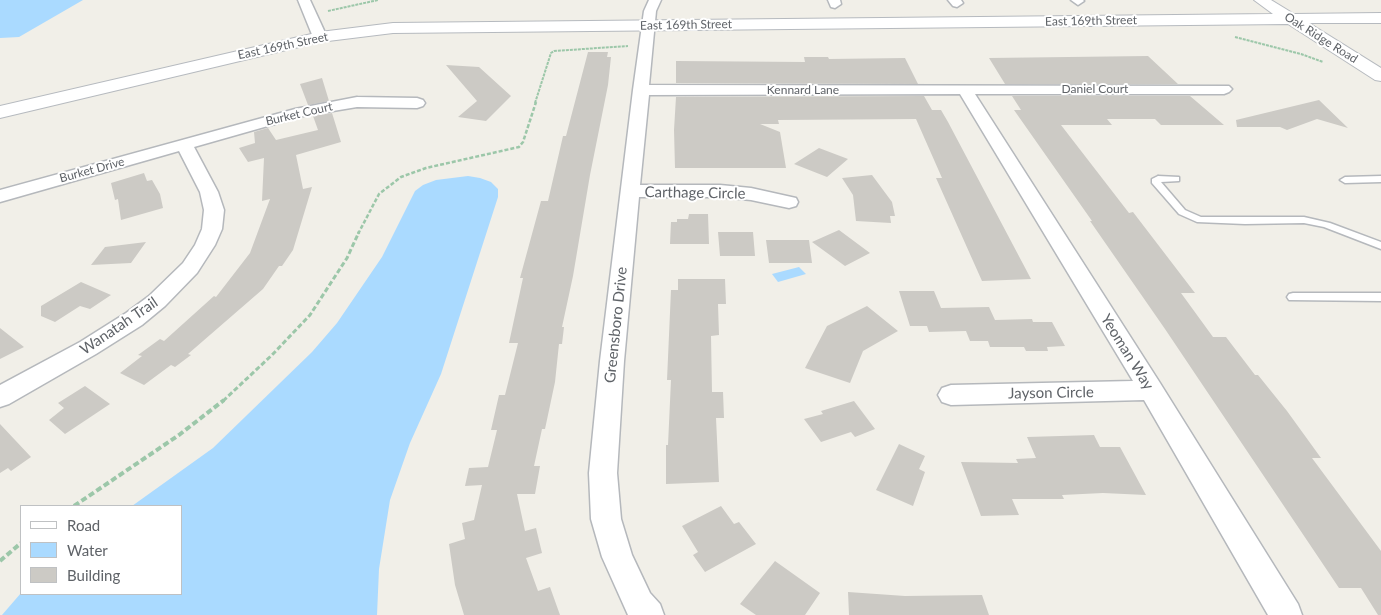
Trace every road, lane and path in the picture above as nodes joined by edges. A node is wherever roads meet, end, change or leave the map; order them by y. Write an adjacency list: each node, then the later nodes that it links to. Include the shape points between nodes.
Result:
1 (304, 0): 10 (street)
2 (378, 0): 5 (path)
3 (655, 0): 8 (street, Greensboro Drive)
4 (1261, 0): 7 (street, Oak Ridge Road)
5 (327, 12)
6 (1381, 18): 7 (street, East 169th Street)
7 (1292, 19): 8 (street, East 169th Street); 13 (street, Oak Ridge Road)
8 (648, 26): 10 (street, East 169th Street, via 393,28); 15 (street, Greensboro Drive)
9 (1227, 35): 12 (path)
10 (320, 37): 18 (street, East 169th Street)
11 (630, 46): 34 (path, via 554,51 519,147 426,168 401,177 386,187 379,194 331,285 310,315 272,355 223,401 179,435)
12 (1328, 64)
13 (1381, 76)
14 (1224, 89): 16 (street, Daniel Court)
15 (641, 90): 16 (street, Kennard Lane); 25 (street, Greensboro Drive)
16 (965, 90): 31 (street, Yeoman Way)
17 (417, 103): 19 (street, Burket Court, via 376,101 334,105)
18 (0, 112)
19 (184, 145): 26 (street, Burket Drive); 33 (street, Wanatah Trail, via 209,192 214,210 212,229 190,268 158,301 134,319)
20 (1176, 179): 28 (lane, via 1155,181 1182,212 1200,220 1304,220 1327,225)
21 (1367, 179): 22 (lane); 23 (lane); 24 (lane)
22 (1381, 179)
23 (1345, 180)
24 (1381, 190)
25 (631, 191): 27 (street, Carthage Circle, via 751,194); 37 (street, Greensboro Drive, via 603,472 606,519 617,557 639,604)
26 (0, 196)
27 (789, 202)
28 (1381, 246)
29 (1294, 297): 30 (lane)
30 (1381, 297)
31 (1151, 390): 32 (street, Jayson Circle); 38 (street, Yeoman Way)
32 (951, 394)
33 (0, 397)
34 (75, 505)
35 (20, 544): 36 (path)
36 (0, 561)
37 (648, 615)
38 (1286, 615)

